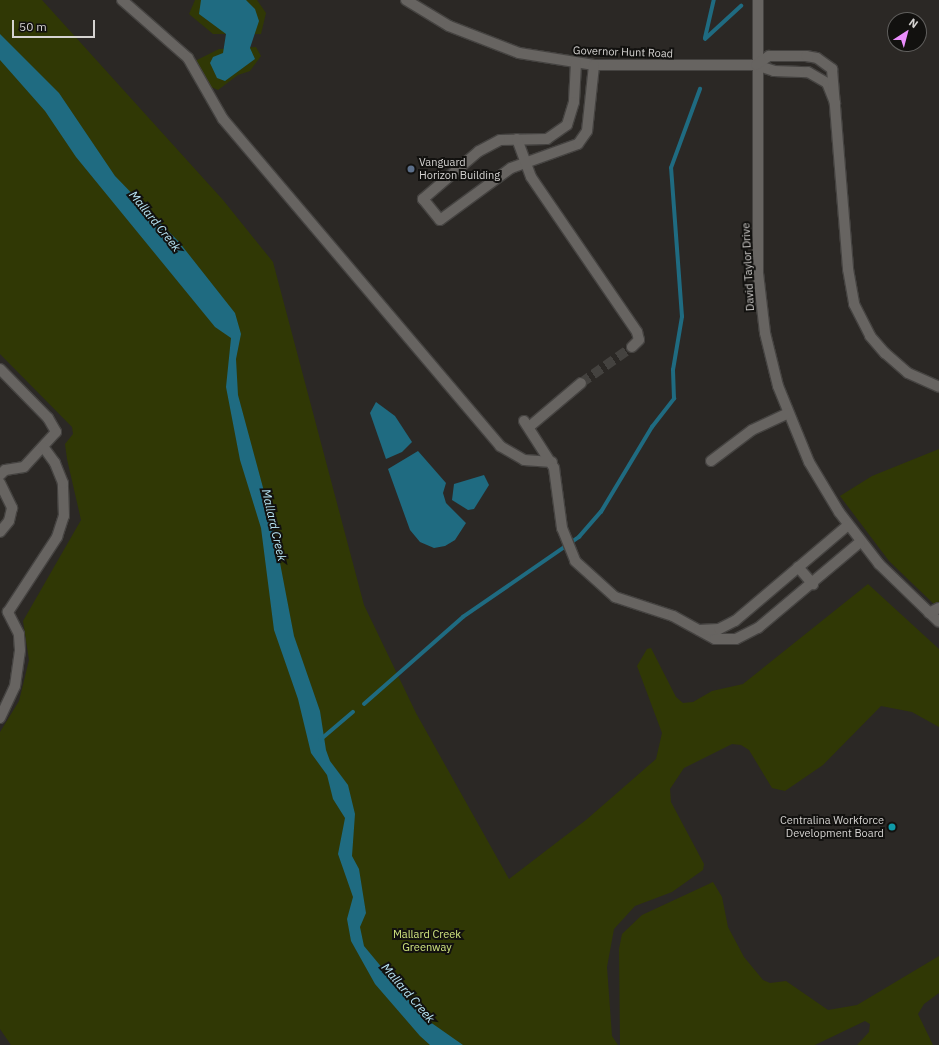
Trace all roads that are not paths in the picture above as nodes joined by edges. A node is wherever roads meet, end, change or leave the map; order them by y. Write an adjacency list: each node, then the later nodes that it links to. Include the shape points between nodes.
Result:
1 (122, 0): 19 (street, via 188,58 223,119 500,446 524,460)
2 (406, 0): 4 (street, Governor Hunt Road, via 481,40 519,53)
3 (758, 0): 6 (street, David Taylor Drive)
4 (576, 63): 5 (street, Governor Hunt Road); 8 (street, via 572,115)
5 (594, 65): 6 (street, Governor Hunt Road); 10 (street, via 587,131 578,144)
6 (756, 65): 7 (street, via 774,71 813,73 830,88); 7 (street, via 769,56 817,58 833,72); 16 (street, David Taylor Drive, via 759,291 771,359)
7 (835, 103): 15 (street, via 848,268 854,304 870,336 888,357 908,373)
8 (554, 137): 9 (street); 10 (street)
9 (517, 138): 11 (street); 11 (street, via 490,144 423,199 440,220 494,178)
10 (560, 151): 11 (street)
11 (524, 163): 12 (street, via 637,332 639,340)
12 (632, 347)
13 (0, 369): 17 (street, via 56,429)
14 (581, 383): 19 (street, via 527,424)
15 (939, 387)
16 (788, 414): 18 (street, via 752,430); 22 (street, David Taylor Drive, via 816,474)
17 (44, 448): 20 (street, via 24,467 5,470); 31 (street, via 55,463 63,483 64,516 57,537 8,612 19,634 20,650 15,686)
18 (711, 461)
19 (552, 462): 30 (street, via 562,528 575,561 615,597 673,616)
20 (0, 474)
21 (0, 483): 23 (street, via 12,508 9,521)
22 (848, 525): 24 (street, David Taylor Drive); 25 (street)
23 (0, 532)
24 (860, 542): 26 (street); 28 (street, David Taylor Drive)
25 (798, 567): 26 (street); 30 (street, via 735,621 719,629)
26 (813, 584): 30 (street, via 745,636 715,639)
27 (939, 608): 28 (street)
28 (929, 613): 29 (street, David Taylor Drive)
29 (939, 622)
30 (699, 630)
31 (0, 718)

